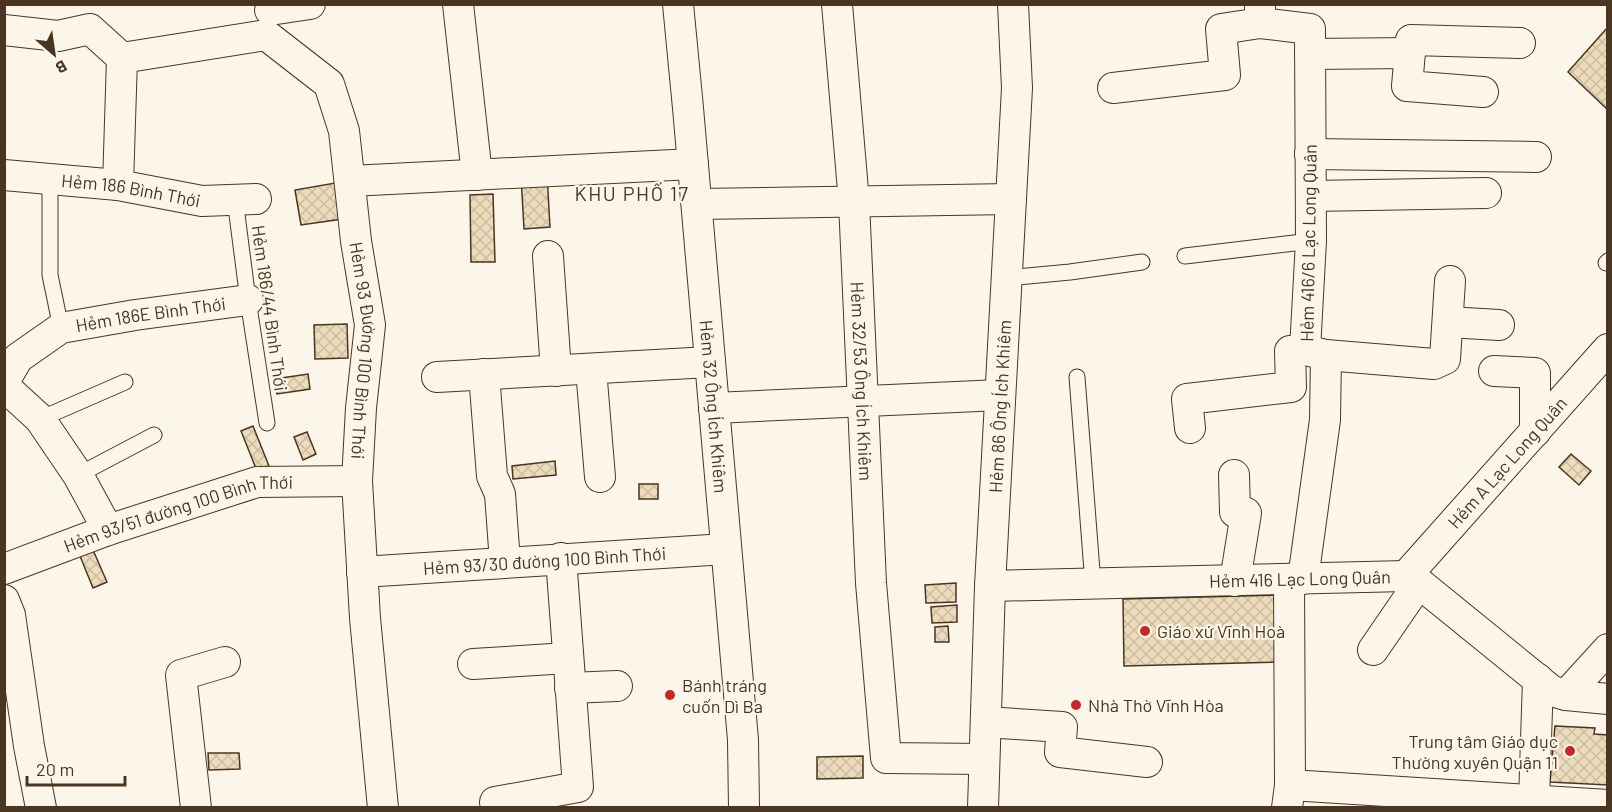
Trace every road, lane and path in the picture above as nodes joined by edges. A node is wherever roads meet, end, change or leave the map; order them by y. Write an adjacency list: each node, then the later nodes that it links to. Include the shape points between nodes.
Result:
1 (310, 4): 7 (street)
2 (458, 4): 20 (street)
3 (678, 4): 18 (street, Hẻm 32 Ông Ích Khiêm)
4 (837, 4): 28 (street, Hẻm 32/53 Ông Ích Khiêm)
5 (1013, 4): 27 (street, Hẻm 86 Ông Ích Khiêm, via 1017,88)
6 (1260, 14): 12 (street, Hẻm 416/6 Lạc Long Quân, via 1310,28); 14 (street, via 1221,29 1225,75)
7 (268, 16): 13 (street); 22 (street, Hẻm 93 Đường 100 Bình Thới, via 329,84 344,131)
8 (91, 17): 9 (street, via 58,36); 13 (street)
9 (4, 30)
10 (1521, 43): 11 (street, via 1411,40)
11 (1410, 53): 12 (street); 15 (street, via 1407,86)
12 (1310, 54): 16 (street, Hẻm 416/6 Lạc Long Quân)
13 (122, 58): 23 (street)
14 (1113, 88)
15 (1483, 92)
16 (1310, 154): 17 (street); 25 (street, Hẻm 416/6 Lạc Long Quân)
17 (1536, 157)
18 (693, 164): 20 (street); 29 (street, Hẻm 32 Ông Ích Khiêm)
19 (4, 175): 21 (street, Hẻm 186 Bình Thới)
20 (477, 175): 22 (street)
21 (50, 179): 23 (street, Hẻm 186 Bình Thới); 39 (lane, via 50,275)
22 (350, 181): 62 (street, Hẻm 93 Đường 100 Bình Thới, via 370,325)
23 (118, 185): 26 (street, Hẻm 186 Bình Thới, via 202,201)
24 (1486, 193): 25 (street)
25 (1311, 196): 30 (street, Hẻm 416/6 Lạc Long Quân)
26 (246, 199): 36 (lane, Hẻm 186/44 Bình Thới)
27 (1011, 199): 28 (street); 34 (street, Hẻm 86 Ông Ích Khiêm)
28 (854, 202): 29 (street); 52 (street, Hẻm 32/53 Ông Ích Khiêm)
29 (697, 204): 42 (street, Hẻm 32 Ông Ích Khiêm)
30 (1311, 242): 32 (lane); 41 (street, Hẻm 416/6 Lạc Long Quân)
31 (548, 256): 44 (street)
32 (1185, 256)
33 (1142, 262): 34 (lane)
34 (1007, 278): 51 (street, Hẻm 86 Ông Ích Khiêm)
35 (1450, 281): 37 (street)
36 (248, 300): 39 (street, Hẻm 186E Bình Thới); 55 (lane, Hẻm 186/44 Bình Thới)
37 (1448, 322): 38 (street); 41 (street, via 1445,359 1434,364)
38 (1498, 325)
39 (61, 328): 50 (street, Hẻm 186E Bình Thới, via 18,358)
40 (1608, 349): 57 (street, Hẻm A Lạc Long Quân)
41 (1316, 352): 56 (street, via 1290,351 1291,387 1187,399); 69 (street, Hẻm 416/6 Lạc Long Quân, via 1325,420)
42 (710, 362): 43 (street); 53 (street, Hẻm 32 Ông Ích Khiêm)
43 (591, 369): 44 (street); 61 (street)
44 (556, 371): 46 (street)
45 (1494, 371): 57 (street, via 1535,373)
46 (484, 374): 47 (street); 66 (street, via 492,476 500,494)
47 (437, 376)
48 (1077, 377): 72 (lane)
49 (125, 382): 54 (lane)
50 (4, 384): 54 (street)
51 (1000, 395): 52 (street); 73 (street, Hẻm 86 Ông Ích Khiêm)
52 (863, 402): 53 (street); 86 (street, Hẻm 32/53 Ông Ích Khiêm, via 871,584 886,758)
53 (714, 408): 64 (street, Hẻm 32 Ông Ích Khiêm)
54 (40, 418): 59 (street)
55 (267, 423)
56 (1190, 428)
57 (1535, 432): 70 (street, Hẻm A Lạc Long Quân)
58 (154, 435): 59 (lane)
59 (78, 475): 63 (street)
60 (1234, 475): 71 (street, via 1235,512 1246,513)
61 (600, 477)
62 (357, 480): 63 (street, Hẻm 93/51 đường 100 Bình Thới, via 257,482); 68 (street, Hẻm 93 Đường 100 Bình Thới)
63 (108, 530): 67 (street, Hẻm 93/51 đường 100 Bình Thới)
64 (726, 549): 65 (street, Hẻm 93/30 đường 100 Bình Thới); 95 (street, Hẻm 32 Ông Ích Khiêm, via 743,740)
65 (561, 558): 66 (street, Hẻm 93/30 đường 100 Bình Thới); 77 (street)
66 (505, 562): 68 (street, Hẻm 93/30 đường 100 Bình Thới)
67 (4, 569)
68 (362, 573): 93 (street, Hẻm 93 Đường 100 Bình Thới)
69 (1296, 579): 70 (street, Hẻm 416 Lạc Long Quân); 71 (street, Hẻm 416 Lạc Long Quân); 88 (street, Hẻm 416/6 Lạc Long Quân)
70 (1412, 580): 76 (street, Hẻm A Lạc Long Quân); 80 (street, Hẻm 416 Lạc Long Quân)
71 (1235, 581): 72 (street, Hẻm 416 Lạc Long Quân)
72 (1093, 584): 73 (street, Hẻm 416 Lạc Long Quân)
73 (990, 585): 85 (street, Hẻm 86 Ông Ích Khiêm)
74 (4, 600): 91 (street, via 10,615)
75 (1608, 649): 83 (street)
76 (1373, 650)
77 (568, 658): 79 (street); 82 (street)
78 (225, 662): 92 (street, via 181,675)
79 (474, 664)
80 (1538, 679): 83 (street, Hẻm 416 Lạc Long Quân, via 1552,691); 89 (street)
81 (617, 686): 82 (street)
82 (570, 688): 94 (street, via 578,787 495,802)
83 (1566, 695): 84 (street, Hẻm 416 Lạc Long Quân)
84 (1608, 699)
85 (986, 722): 86 (street, Hẻm 86 Ông Ích Khiêm); 87 (street, via 1062,727 1060,752)
86 (984, 759): 96 (street, Hẻm 86 Ông Ích Khiêm)
87 (1147, 762)
88 (1288, 796): 89 (street)
89 (1534, 801): 90 (street)
90 (1608, 805)
91 (41, 807)
92 (196, 807)
93 (383, 807)
94 (496, 807)
95 (744, 807)
96 (983, 807)

